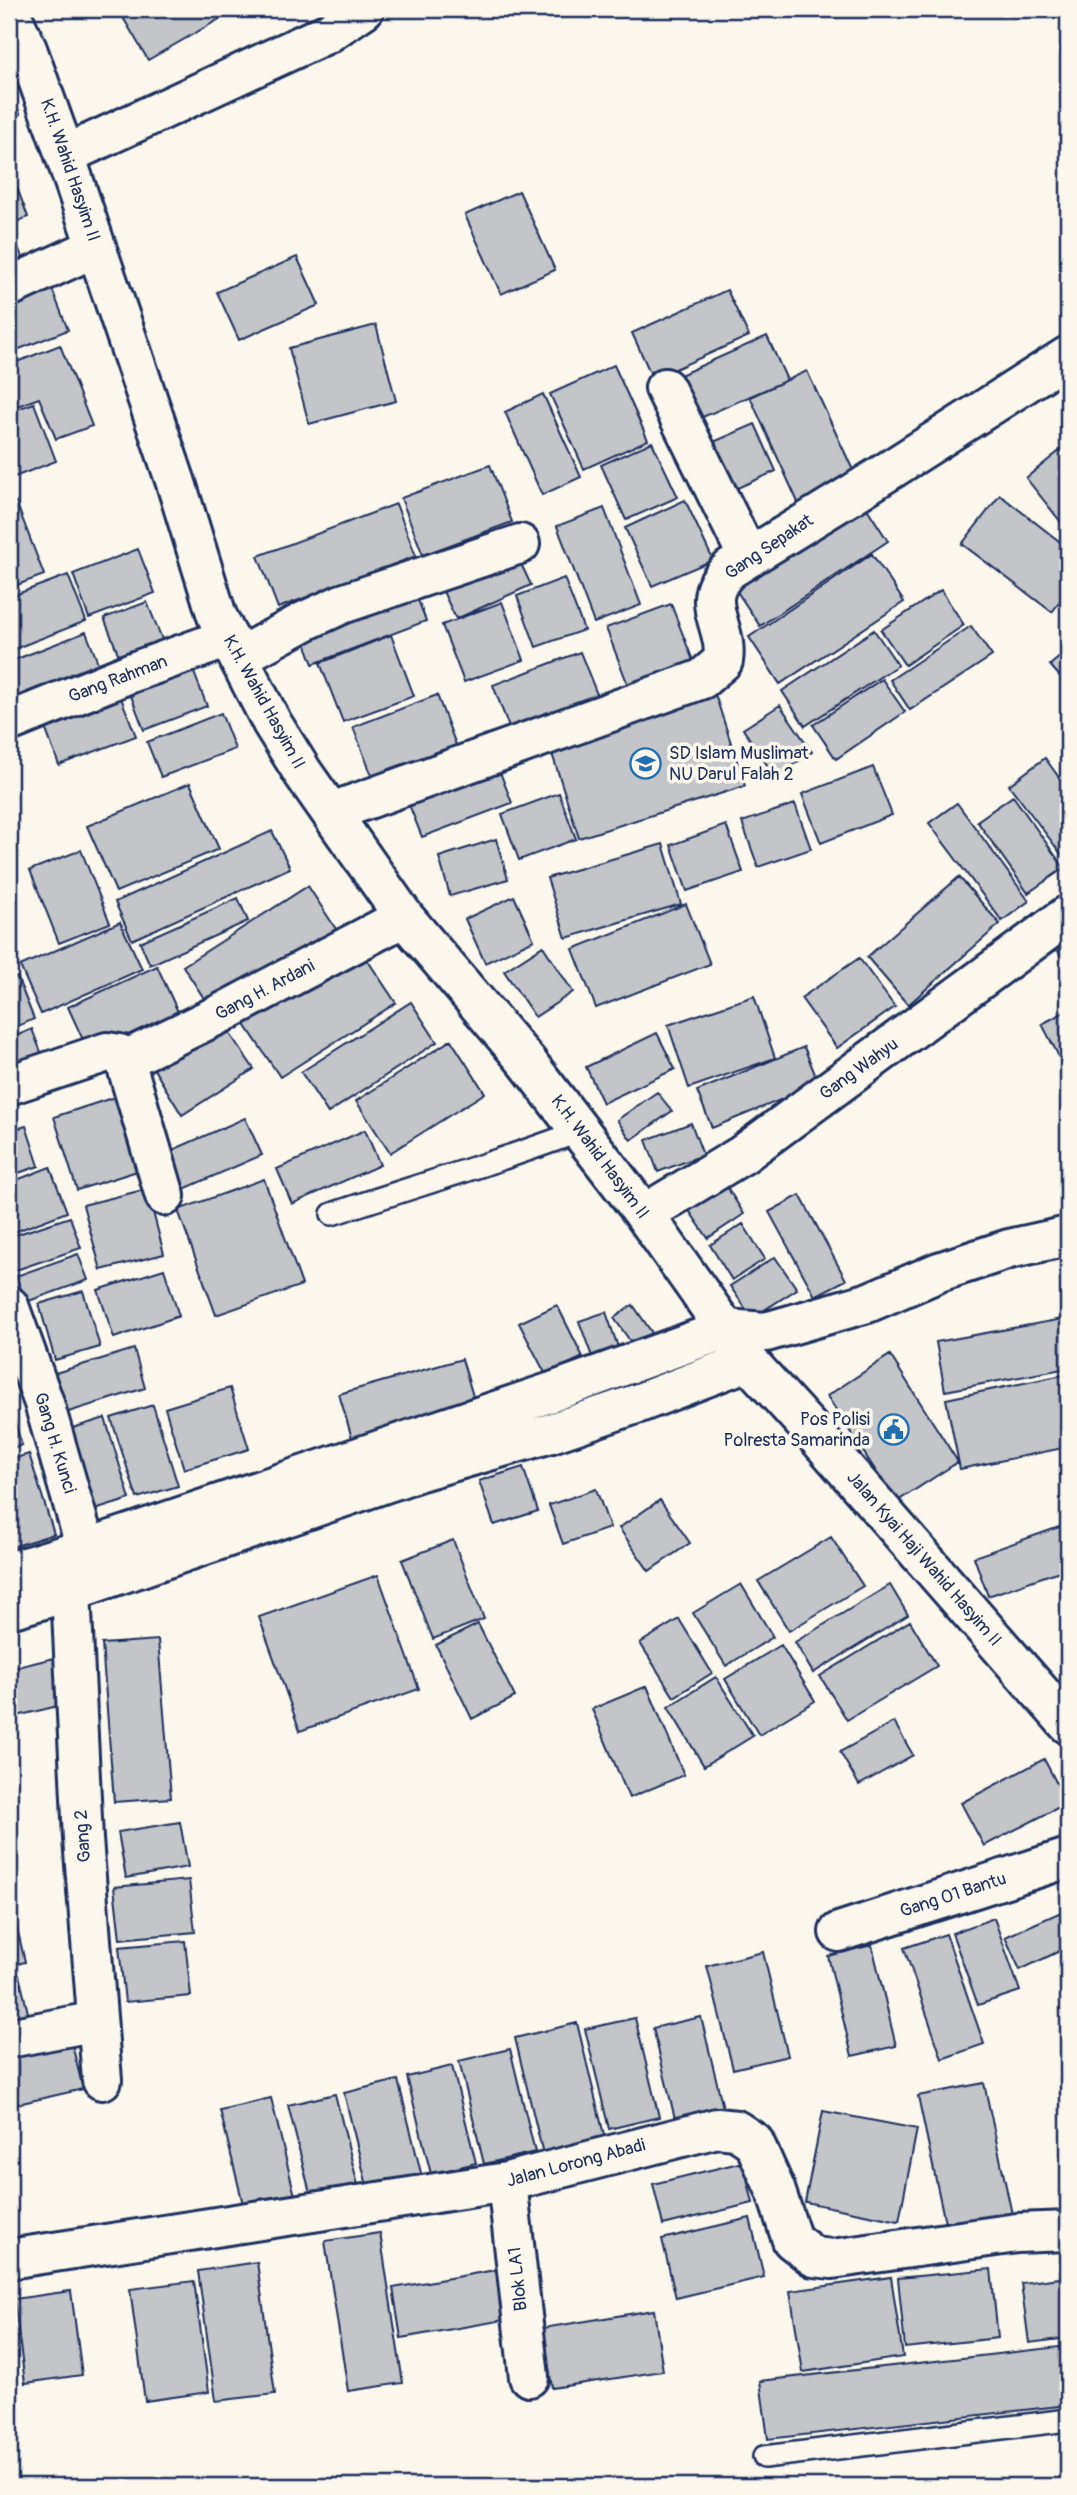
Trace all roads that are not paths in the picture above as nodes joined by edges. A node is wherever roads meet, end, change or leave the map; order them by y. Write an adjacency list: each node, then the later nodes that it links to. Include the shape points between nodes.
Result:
1 (364, 9): 3 (street, via 328,33)
2 (9, 10): 3 (street, K.H. Wahid Hasyim II)
3 (65, 155): 4 (street, K.H. Wahid Hasyim II)
4 (96, 247): 5 (street); 10 (street, K.H. Wahid Hasyim II, via 217,616)
5 (9, 287)
6 (1068, 356): 9 (street, Gang Sepakat)
7 (665, 388): 9 (street)
8 (520, 544): 10 (street, Gang Rahman, via 342,604)
9 (748, 557): 12 (street, Gang Sepakat, via 715,587 715,614 725,649 723,661 702,679)
10 (233, 647): 11 (street, Gang Rahman, via 130,673); 12 (street, K.H. Wahid Hasyim II, via 272,723)
11 (9, 722)
12 (332, 812): 14 (street, K.H. Wahid Hasyim II)
13 (1068, 915): 20 (street, Gang Wahyu, via 742,1155)
14 (404, 917): 15 (street, Gang H. Ardani); 17 (street, K.H. Wahid Hasyim II)
15 (125, 1060): 16 (street, via 107,1052); 18 (street)
16 (9, 1086)
17 (580, 1131): 19 (lane); 20 (street, K.H. Wahid Hasyim II)
18 (165, 1196)
19 (332, 1214)
20 (644, 1214): 23 (street, K.H. Wahid Hasyim II)
21 (1068, 1236): 24 (street, via 939,1272)
22 (9, 1306): 26 (street, Gang H. Kunci, via 40,1392)
23 (726, 1329): 24 (street, Jalan Kyai Haji Wahid Hasyim II); 26 (street)
24 (757, 1346): 26 (street, via 601,1416); 28 (street, Jalan Kyai Haji Wahid Hasyim II)
25 (9, 1572): 26 (street)
26 (85, 1574): 27 (street); 31 (street, Gang 2, via 82,1839)
27 (9, 1609)
28 (1068, 1724)
29 (1068, 1858): 30 (street, Gang 01 Bantu)
30 (839, 1933)
31 (97, 2021): 32 (street); 33 (street, Gang 2)
32 (9, 2038)
33 (102, 2080)
34 (507, 2182): 35 (street, Jalan Lorong Abadi, via 717,2128 736,2130 754,2141 792,2239 814,2257 832,2259 1017,2233); 36 (street, Jalan Lorong Abadi); 37 (street, Blok LA1)
35 (1068, 2231)
36 (9, 2259)
37 (529, 2377)
38 (1068, 2420): 39 (lane)
39 (764, 2457)

